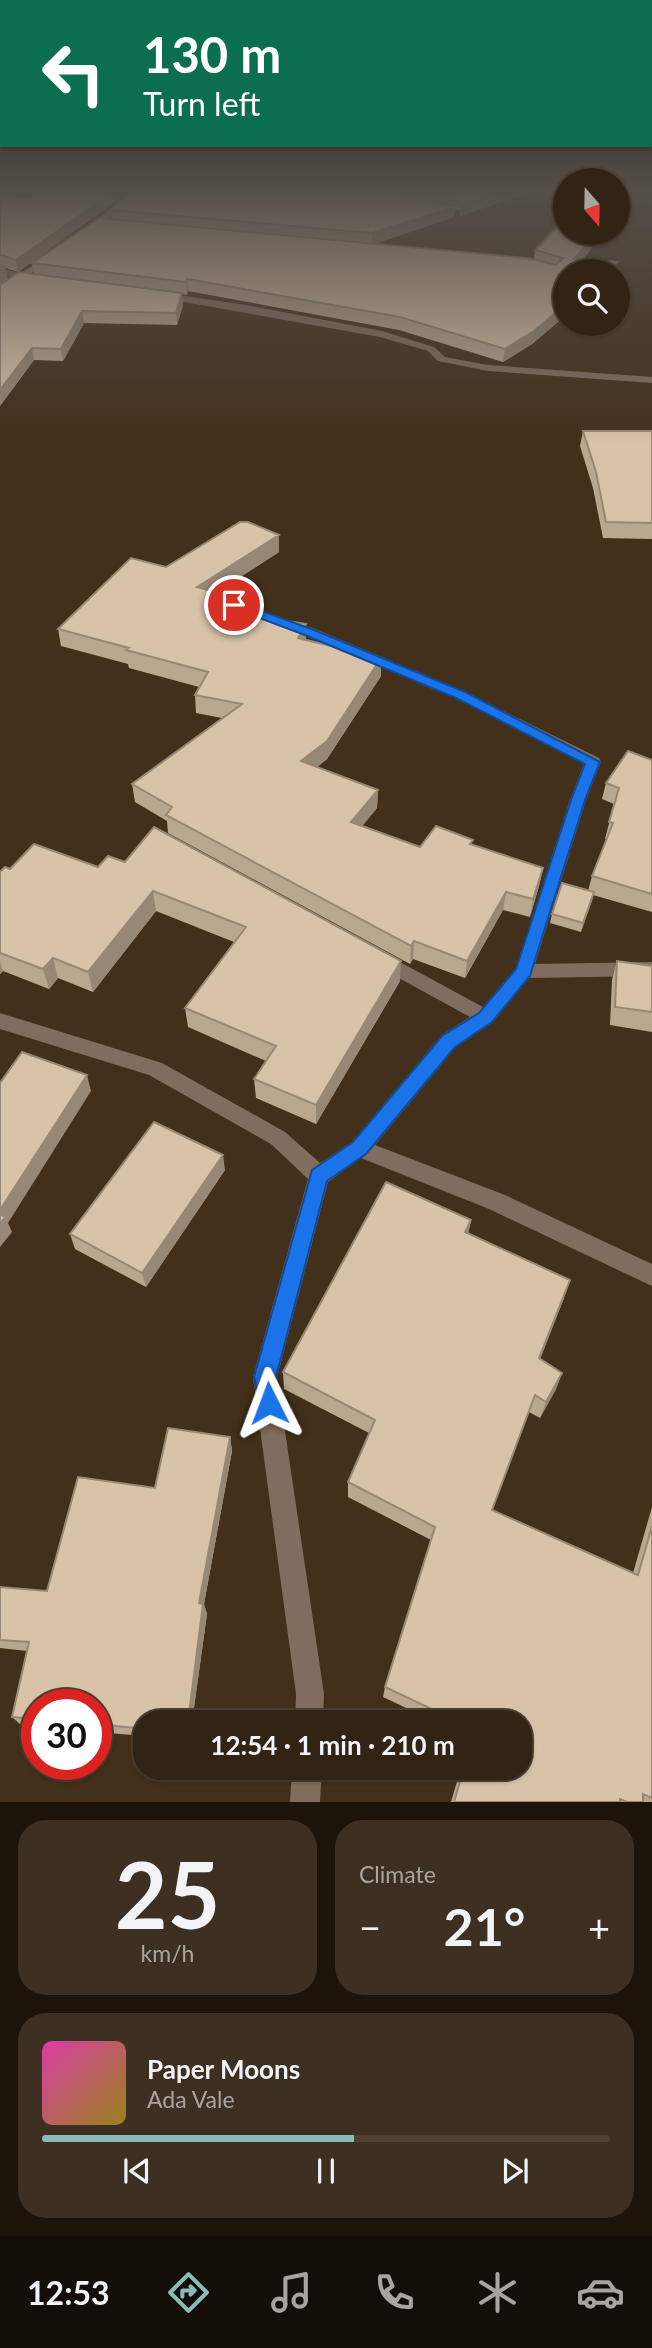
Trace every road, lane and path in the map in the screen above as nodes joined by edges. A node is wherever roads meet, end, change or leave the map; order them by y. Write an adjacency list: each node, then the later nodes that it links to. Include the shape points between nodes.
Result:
1 (12, 275): 3 (street)
2 (24, 275): 3 (street)
3 (20, 278): 4 (street); 5 (street)
4 (47, 281)
5 (0, 292)
6 (153, 294): 7 (street, via 382,334 431,349 442,359 488,368)
7 (652, 380)
8 (234, 605): 11 (street, via 460,695 593,762)
9 (366, 952): 12 (street)
10 (652, 969): 11 (street)
11 (524, 971): 12 (street)
12 (486, 1017): 14 (street, via 449,1041)
13 (0, 1021): 15 (street, via 155,1069 278,1138)
14 (359, 1148): 15 (street); 16 (street, via 497,1202)
15 (319, 1176): 17 (street, via 265,1377)
16 (652, 1275)
17 (309, 1710)
18 (306, 1780): 19 (street)
19 (305, 1802)

